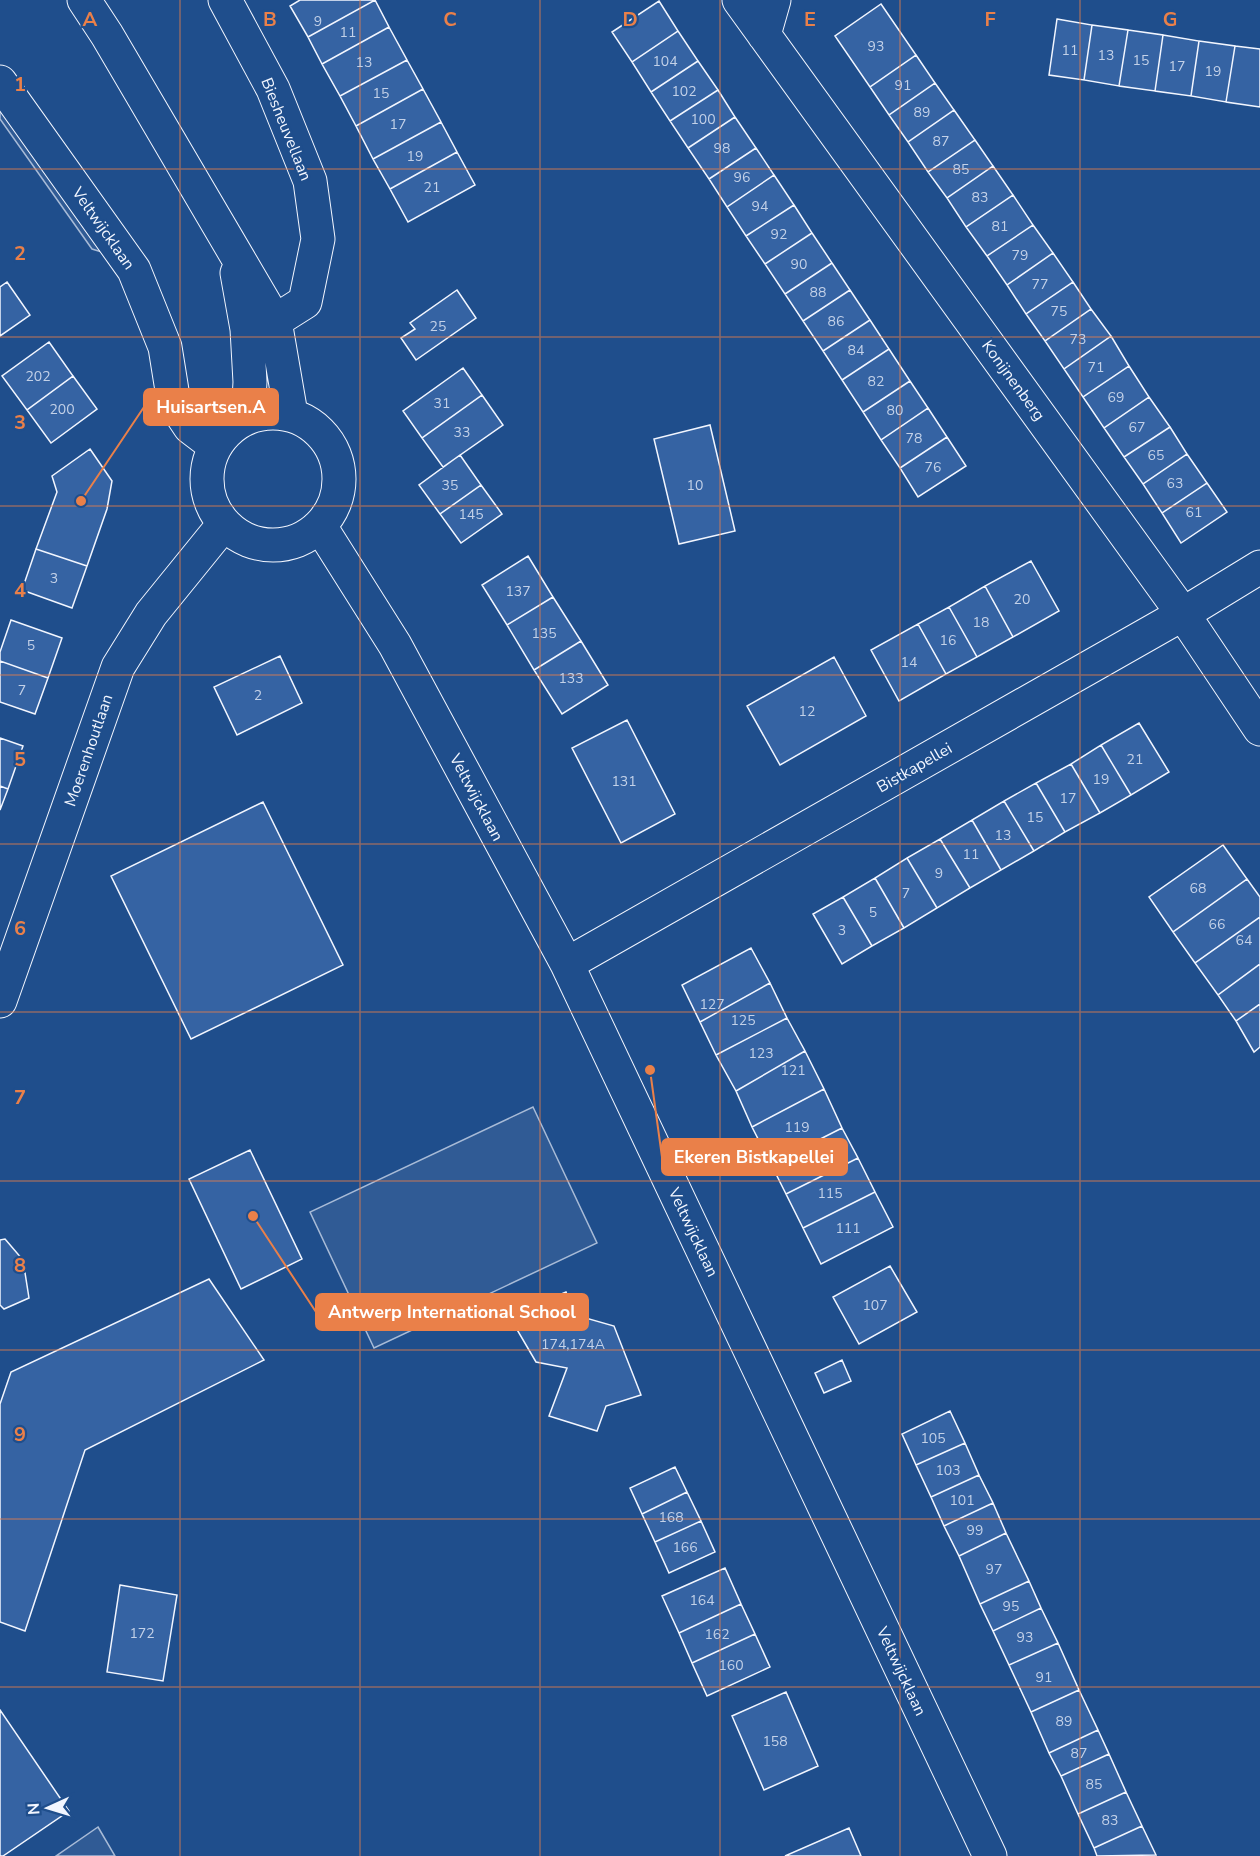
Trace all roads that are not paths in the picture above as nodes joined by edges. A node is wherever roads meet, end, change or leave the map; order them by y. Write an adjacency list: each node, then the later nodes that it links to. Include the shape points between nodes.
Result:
1 (84, 0): 7 (street)
2 (225, 0): 8 (street, Biesheuvellaan, via 273,89 310,181 318,239 305,302)
3 (739, 0): 5 (street, Konijnenberg)
4 (774, 0): 5 (street)
5 (764, 35): 15 (street, Konijnenberg)
6 (0, 82): 11 (street, Veltwijcklaan, via 134,270 165,347 174,403 190,427)
7 (232, 250): 8 (street); 10 (street, via 247,329)
8 (275, 321): 9 (street)
9 (291, 414): 10 (street, via 270,412); 13 (street, via 320,431 336,457 340,482 334,506)
10 (248, 417): 11 (street, via 229,429)
11 (215, 446): 12 (street, via 207,471 208,495)
12 (224, 524): 13 (street, via 249,541 265,546 296,542); 18 (street, Moerenhoutlaan, via 151,614 118,667)
13 (320, 526): 17 (street, Veltwijcklaan, via 395,645)
14 (1260, 567): 15 (street, Bistkapellei)
15 (1183, 614): 16 (street, Konijnenberg); 17 (street, Bistkapellei)
16 (1260, 729)
17 (567, 964): 19 (street, Veltwijcklaan)
18 (0, 1001)
19 (990, 1856)

